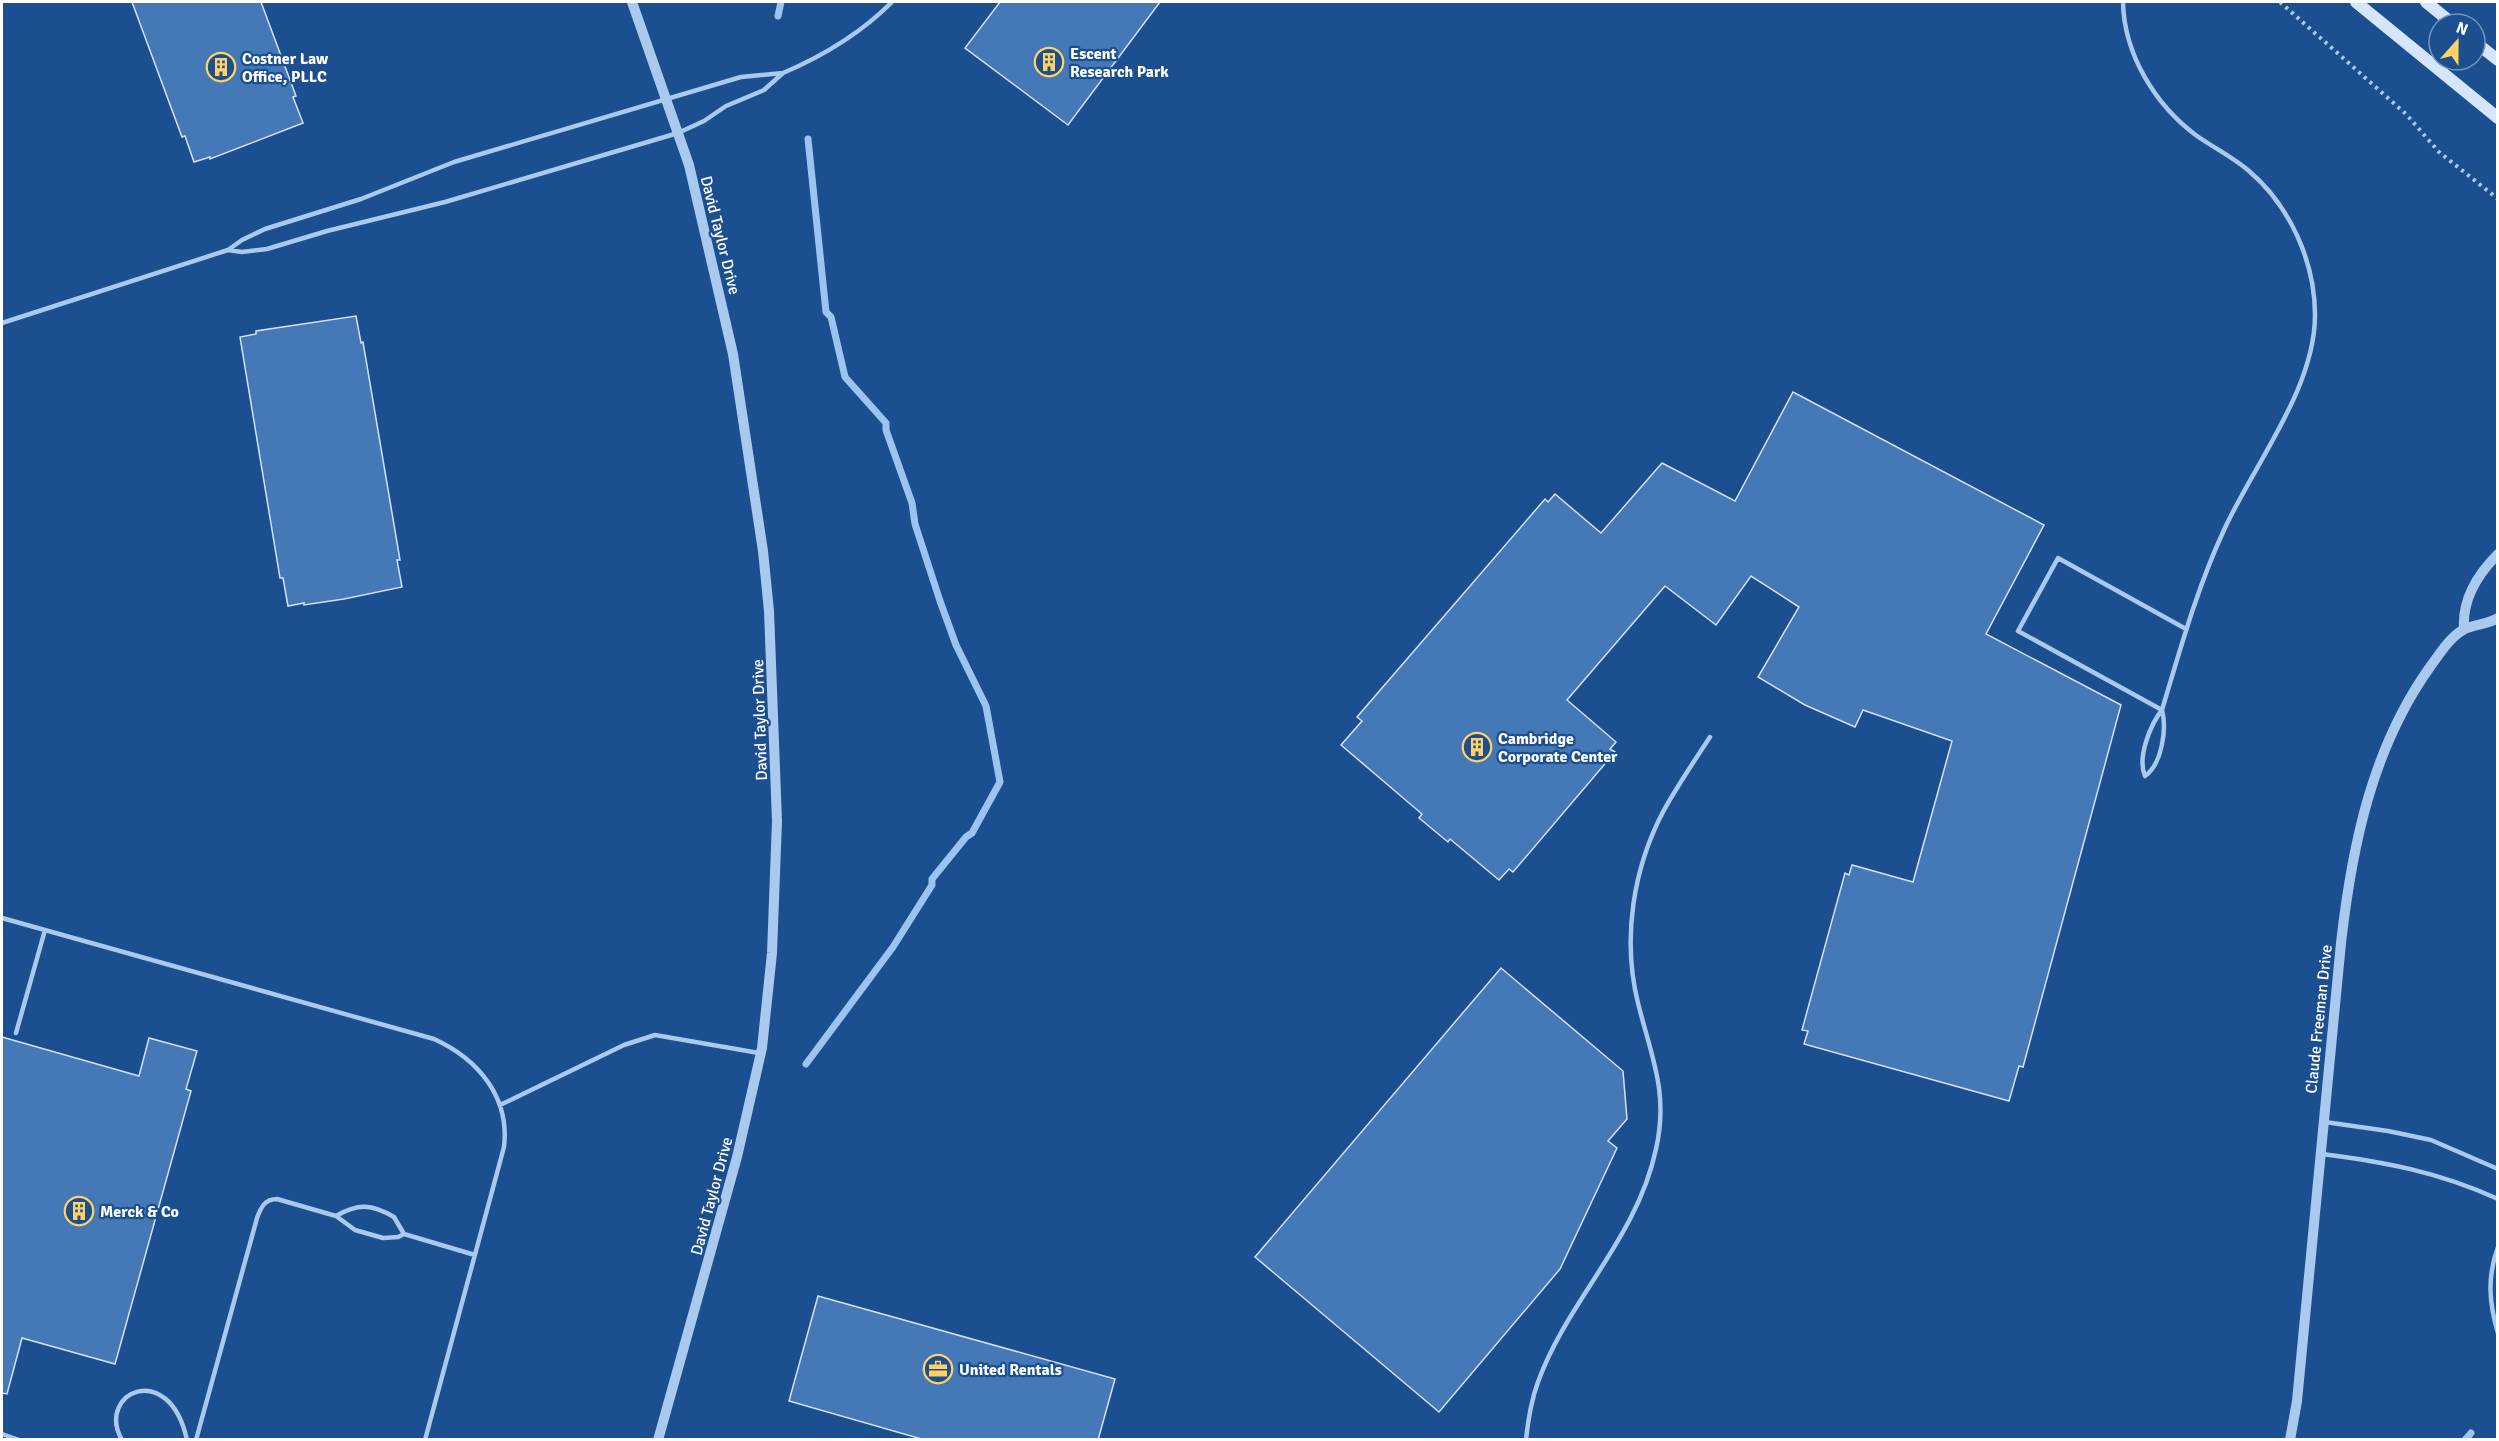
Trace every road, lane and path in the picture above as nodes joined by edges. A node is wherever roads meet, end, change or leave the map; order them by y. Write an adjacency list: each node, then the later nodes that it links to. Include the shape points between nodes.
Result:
1 (632, 2): 9 (street, David Taylor Drive)
2 (892, 2): 8 (lane, via 825,53)
3 (2123, 2): 17 (lane, via 2129,45 2170,115 2248,169 2273,196 2295,232 2313,289 2314,335 2300,386 2224,531)
4 (2280, 2): 12 (path, via 2406,114 2439,152)
5 (2356, 2): 10 (main road)
6 (2426, 2): 7 (main road)
7 (2438, 12)
8 (783, 73): 9 (lane, via 741,77); 11 (lane, via 764,90)
9 (666, 99): 11 (street, David Taylor Drive); 13 (lane, via 454,162 361,199 265,229)
10 (2498, 118)
11 (678, 133): 13 (lane, via 446,202 267,249); 24 (street, David Taylor Drive, via 725,315 753,481 769,611 776,887)
12 (2498, 198)
13 (228, 250): 14 (lane)
14 (2, 322)
15 (2498, 554): 18 (street, via 2472,590 2463,618)
16 (2498, 618): 18 (street)
17 (2186, 629): 19 (lane); 19 (lane, via 2058,558 2018,630)
18 (2464, 629): 26 (street, Claude Freeman Drive, via 2424,676 2404,711 2366,802 2347,892)
19 (2162, 710): 19 (lane, via 2142,760 2145,776 2156,763 2164,732)
20 (1710, 737): 42 (lane, via 1660,818 1636,887 1630,943 1632,971 1655,1060 1660,1104 1660,1130 1652,1168 1633,1217 1547,1360 1534,1392)
21 (2, 918): 22 (lane)
22 (45, 930): 23 (lane); 25 (lane, via 434,1040 473,1064)
23 (16, 1033)
24 (761, 1053): 25 (lane, via 655,1035 624,1045); 41 (street, David Taylor Drive, via 737,1158)
25 (500, 1105): 33 (lane, via 505,1124 504,1147)
26 (2322, 1122): 27 (street, Claude Freeman Drive); 28 (lane, via 2431,1140)
27 (2319, 1154): 29 (lane, via 2395,1164); 43 (street, Claude Freeman Drive, via 2297,1401)
28 (2498, 1169)
29 (2498, 1199)
30 (336, 1216): 31 (lane, via 355,1230 383,1238); 31 (lane, via 355,1206 366,1207 394,1217); 39 (lane, via 277,1199 263,1205)
31 (404, 1234): 33 (lane)
32 (2498, 1247): 34 (lane, via 2489,1296)
33 (475, 1255): 40 (lane)
34 (2498, 1334)
35 (2, 1434): 36 (lane)
36 (19, 1440)
37 (122, 1440): 38 (lane, via 115,1424 118,1408 128,1396 147,1390 171,1402)
38 (187, 1440)
39 (196, 1440)
40 (425, 1440)
41 (658, 1440)
42 (1526, 1440)
43 (2290, 1440)

